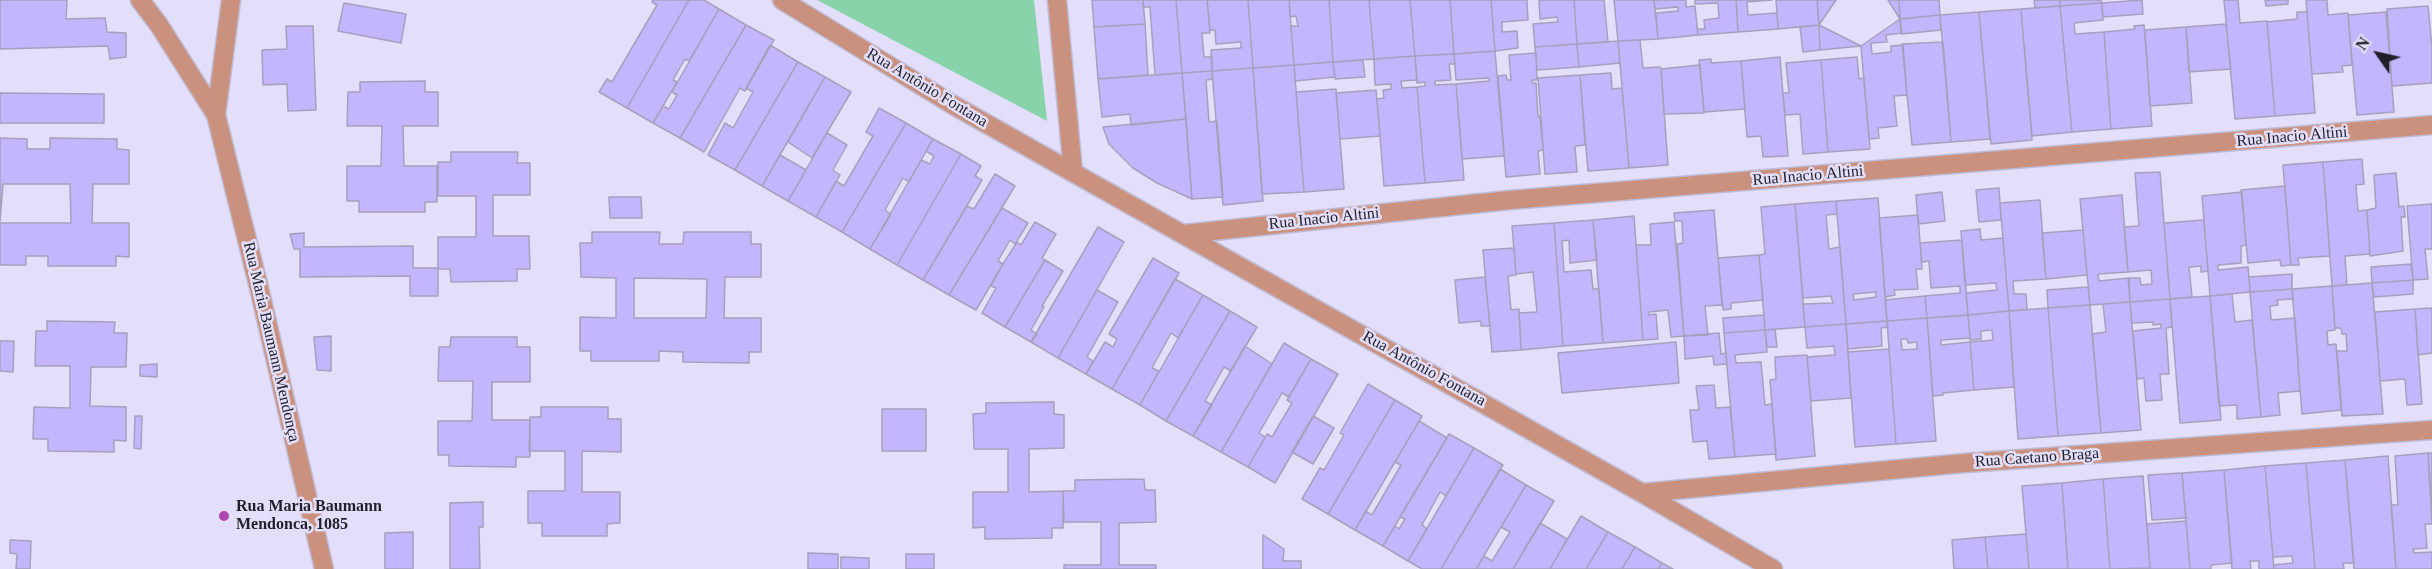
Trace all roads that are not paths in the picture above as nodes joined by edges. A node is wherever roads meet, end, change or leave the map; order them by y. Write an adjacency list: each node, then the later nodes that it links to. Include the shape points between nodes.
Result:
1 (140, 0): 5 (street, Rua Maria Baumann Mendonça)
2 (231, 0): 5 (street, Rua Maria Baumann Mendonça)
3 (782, 0): 7 (street, Rua Antônio Fontana)
4 (1057, 0): 7 (street)
5 (216, 115): 11 (street, Rua Maria Baumann Mendonça)
6 (2432, 125): 8 (street, Rua Inacio Altini, via 1510,200)
7 (1073, 172): 8 (street, Rua Antônio Fontana)
8 (1184, 234): 10 (street, Rua Antônio Fontana)
9 (2432, 430): 10 (street, Rua Caetano Braga, via 1965,463)
10 (1642, 492): 12 (street, Rua Antônio Fontana)
11 (324, 569)
12 (1773, 569)

